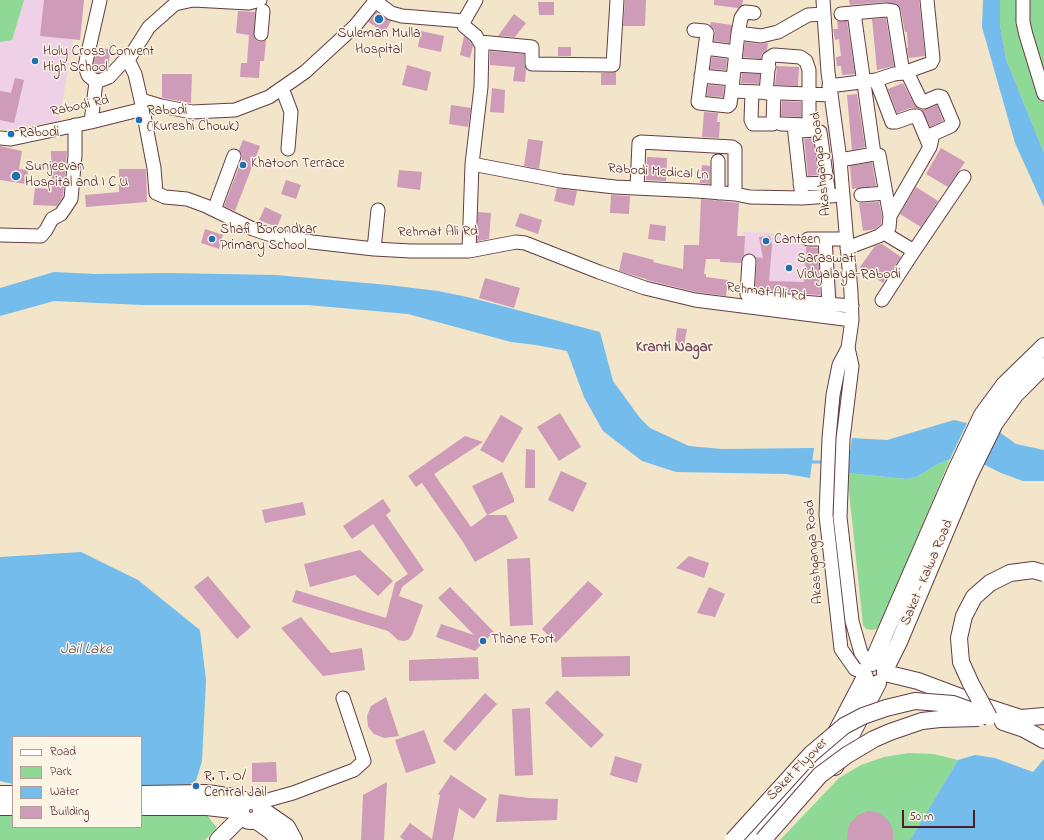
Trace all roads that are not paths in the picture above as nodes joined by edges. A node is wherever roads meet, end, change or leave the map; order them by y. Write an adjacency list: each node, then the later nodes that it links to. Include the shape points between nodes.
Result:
1 (100, 0): 24 (street, via 85,66 88,74)
2 (376, 0): 12 (street, via 392,13 402,16); 26 (street, via 349,31 305,72)
3 (476, 0): 12 (street)
4 (617, 0): 16 (street, via 613,66 532,64 532,47)
5 (823, 0): 11 (street, Akashganga Road)
6 (927, 0): 21 (street, via 933,59 931,63)
7 (1023, 0): 30 (street, via 1023,22)
8 (179, 2): 9 (street, via 193,0); 19 (street, via 149,27)
9 (262, 6): 15 (street)
10 (754, 13): 14 (street, via 743,14)
11 (824, 14): 14 (street, via 808,15 778,32 760,36); 27 (street, Akashganga Road)
12 (464, 21): 16 (street, via 464,26)
13 (694, 30): 17 (street, via 707,33)
14 (738, 33): 18 (street)
15 (261, 34)
16 (480, 42): 44 (street, via 481,87)
17 (705, 48): 18 (street); 22 (street)
18 (735, 58): 20 (street); 25 (street)
19 (128, 60): 24 (street, via 122,62 109,77); 32 (street, via 135,74)
20 (769, 67): 29 (street); 31 (street, via 769,58 774,55 800,57 806,61 809,70)
21 (905, 72): 23 (street); 23 (street, via 893,11 847,14); 38 (street, via 921,101 942,97 953,123 933,134)
22 (701, 76): 25 (street); 25 (street, via 699,103 728,106)
23 (870, 81): 27 (street); 38 (street, via 892,122 916,116); 40 (street)
24 (96, 82): 33 (street)
25 (733, 84): 28 (street, via 734,91)
26 (282, 88): 32 (street, via 269,97 235,110 192,112); 39 (street, via 291,112)
27 (830, 90): 31 (street); 42 (street, Akashganga Road)
28 (752, 92): 29 (street); 29 (street, via 753,124 773,124)
29 (770, 93): 31 (street)
30 (1044, 94)
31 (809, 95): 36 (street, via 809,124)
32 (142, 104): 33 (street, Rabodi Rd); 55 (street, Rehmat Ali Rd, via 156,193 165,197 187,199)
33 (91, 122): 35 (street, Rabodi Rd)
34 (781, 124): 36 (street)
35 (75, 125): 37 (street, Rabodi Rd, via 11,139); 59 (street, via 71,199 61,214 52,219 41,236)
36 (794, 128): 46 (street); 48 (street, via 820,132)
37 (0, 138)
38 (930, 147): 57 (street)
39 (288, 149)
40 (874, 154): 42 (street); 50 (street, via 879,155)
41 (234, 156): 55 (street)
42 (840, 160): 52 (street, Akashganga Road)
43 (718, 161): 49 (street)
44 (472, 164): 47 (street, Rabodi Medical Ln, via 561,181); 64 (street)
45 (964, 178): 65 (street)
46 (800, 184): 48 (street); 54 (street)
47 (637, 188): 49 (street, Rabodi Medical Ln, via 697,186); 51 (street, via 639,143 702,145 735,149)
48 (828, 190): 52 (street, Rabodi Medical Ln); 54 (street, Rabodi Medical Ln)
49 (718, 193): 51 (street, Rabodi Medical Ln)
50 (886, 193): 53 (street); 57 (street)
51 (735, 194): 54 (street, Rabodi Medical Ln, via 750,197)
52 (842, 195): 62 (street, Akashganga Road)
53 (861, 195)
54 (802, 198)
55 (214, 210): 63 (street, Rehmat Ali Rd, via 274,236)
56 (378, 210): 63 (street)
57 (890, 216): 58 (street, via 889,228)
58 (884, 233): 62 (street); 65 (street)
59 (0, 235)
60 (808, 239): 61 (street)
61 (825, 239): 62 (street); 68 (street)
62 (847, 243): 69 (street, Akashganga Road)
63 (374, 249): 64 (street, Rehmat Ali Rd)
64 (469, 251): 70 (street, Rehmat Ali Rd, via 516,242 525,243 599,272 695,300)
65 (914, 251): 67 (street)
66 (749, 261): 68 (street, via 747,294 750,298)
67 (882, 300)
68 (829, 304): 69 (street)
69 (852, 306): 70 (street, Akashganga Road)
70 (852, 320): 72 (street, Akashganga Road)
71 (1044, 346): 74 (main road, via 1004,385)
72 (848, 348): 76 (street, Akashganga Road, via 852,366 843,439 840,517 852,621 861,653); 76 (street, Akashganga Road, via 839,365 833,395 826,515 841,649 855,669)
73 (1044, 366): 74 (main road)
74 (988, 419): 76 (main road, Saket - Kalwa Road)
75 (1044, 573): 79 (main road, bridge, via 1033,570 1010,573 990,583 974,597 964,616 959,638 961,662)
76 (874, 672): 78 (main road, via 918,681 1021,718); 92 (main road, Saket - Kalwa Road, via 820,763); 94 (main road, Saket - Kalwa Road, via 832,771)
77 (343, 698): 87 (street, via 364,761 354,770)
78 (1044, 716)
79 (988, 717): 80 (main road, Saket Flyover, via 1024,729); 91 (main road, Saket Flyover, bridge, via 953,704 915,701 863,716 844,726 811,754); 93 (main road, Saket Flyover, bridge, via 922,721 874,739 847,754 820,775)
80 (1044, 740)
81 (0, 794): 82 (main road)
82 (12, 794)
83 (142, 794): 87 (main road, via 207,793 233,797)
84 (0, 807): 85 (main road)
85 (12, 807)
86 (142, 807): 87 (main road)
87 (251, 810): 88 (main road); 89 (main road); 90 (main road, via 287,826)
88 (218, 840)
89 (278, 840)
90 (294, 840)
91 (733, 840)
92 (751, 840)
93 (763, 840)
94 (771, 840)

